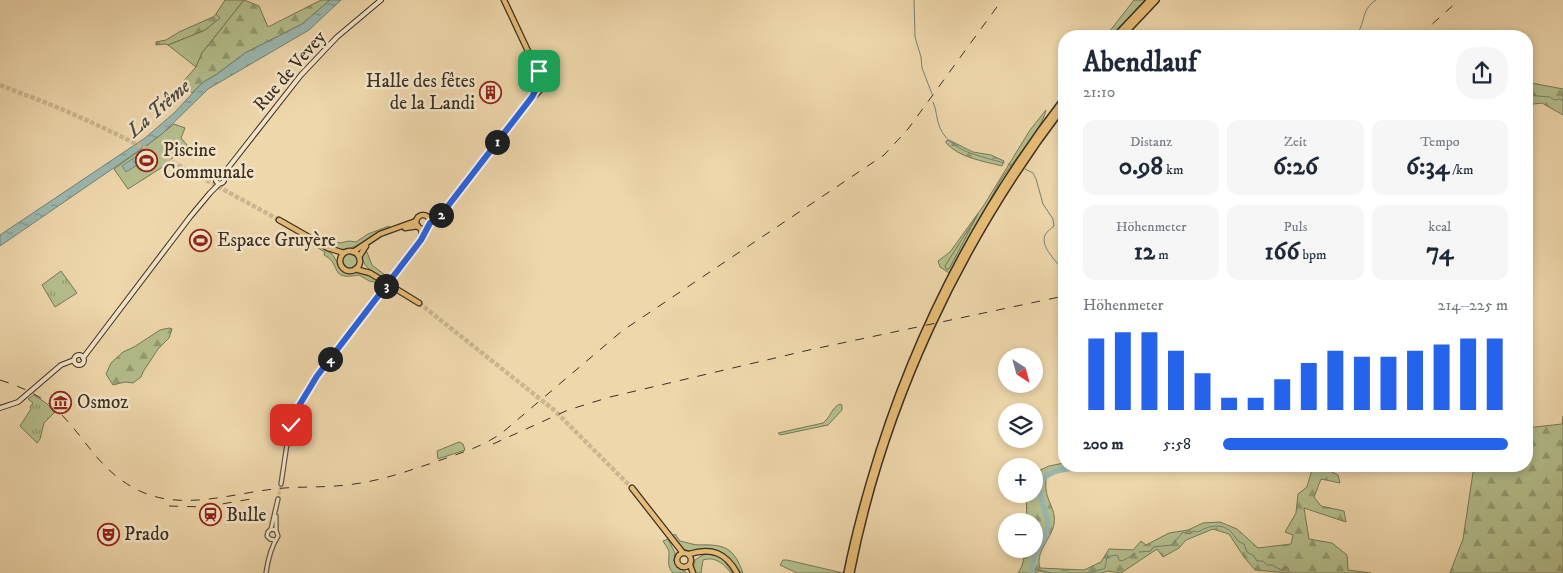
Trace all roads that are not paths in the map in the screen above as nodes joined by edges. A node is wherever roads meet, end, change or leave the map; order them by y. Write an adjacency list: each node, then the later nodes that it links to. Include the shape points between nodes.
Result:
1 (381, 0): 11 (main road, Rue de Vevey, via 337,37 301,75)
2 (504, 0): 7 (main road)
3 (1150, 0): 5 (highway)
4 (1156, 0): 6 (highway)
5 (1122, 30)
6 (1128, 30)
7 (541, 78): 8 (main road, via 536,82); 8 (main road, via 547,83)
8 (539, 88): 13 (main road)
9 (1058, 107): 49 (highway, via 1016,165 969,242 925,331 878,447 858,511)
10 (1058, 114): 50 (highway, via 989,216 935,318 889,433 869,497)
11 (222, 176): 12 (main road, Rue de Vevey, via 223,182); 12 (main road, Rue de Vevey, via 216,176)
12 (218, 182): 27 (main road, Rue de Vevey)
13 (443, 212): 14 (main road); 17 (main road)
14 (428, 217): 16 (main road, via 421,215); 17 (main road)
15 (280, 220): 19 (main road)
16 (418, 225): 17 (main road); 18 (street); 20 (main road, via 380,234); 23 (main road, via 377,239 364,248)
17 (428, 225): 18 (street)
18 (422, 238): 29 (street, bridge)
19 (328, 248): 21 (main road); 22 (main road)
20 (353, 252): 21 (main road); 23 (main road)
21 (344, 253): 22 (main road)
22 (340, 259): 24 (main road, via 345,269)
23 (359, 260): 24 (main road); 25 (main road)
24 (355, 269): 25 (main road)
25 (370, 273): 26 (main road)
26 (419, 303)
27 (82, 357): 28 (main road, via 76,356); 28 (main road, via 80,365)
28 (74, 360): 30 (main road, via 61,364 18,402)
29 (304, 397): 31 (street); 32 (street)
30 (0, 408)
31 (292, 416): 32 (street); 33 (street, via 288,419)
32 (298, 418): 34 (street)
33 (290, 424): 34 (street); 35 (street)
34 (295, 426): 35 (street)
35 (288, 441): 36 (street)
36 (281, 484)
37 (632, 488): 41 (main road)
38 (278, 499): 39 (street)
39 (274, 529): 40 (street, via 278,536); 40 (street, via 267,533)
40 (272, 540): 45 (street)
41 (681, 554): 42 (main road); 44 (main road, via 678,564)
42 (691, 557): 43 (main road); 48 (main road, via 712,552 729,560)
43 (690, 565): 44 (main road); 47 (main road)
44 (685, 568): 46 (main road)
45 (266, 573)
46 (689, 573)
47 (693, 573)
48 (736, 573)
49 (846, 573)
50 (851, 573)

